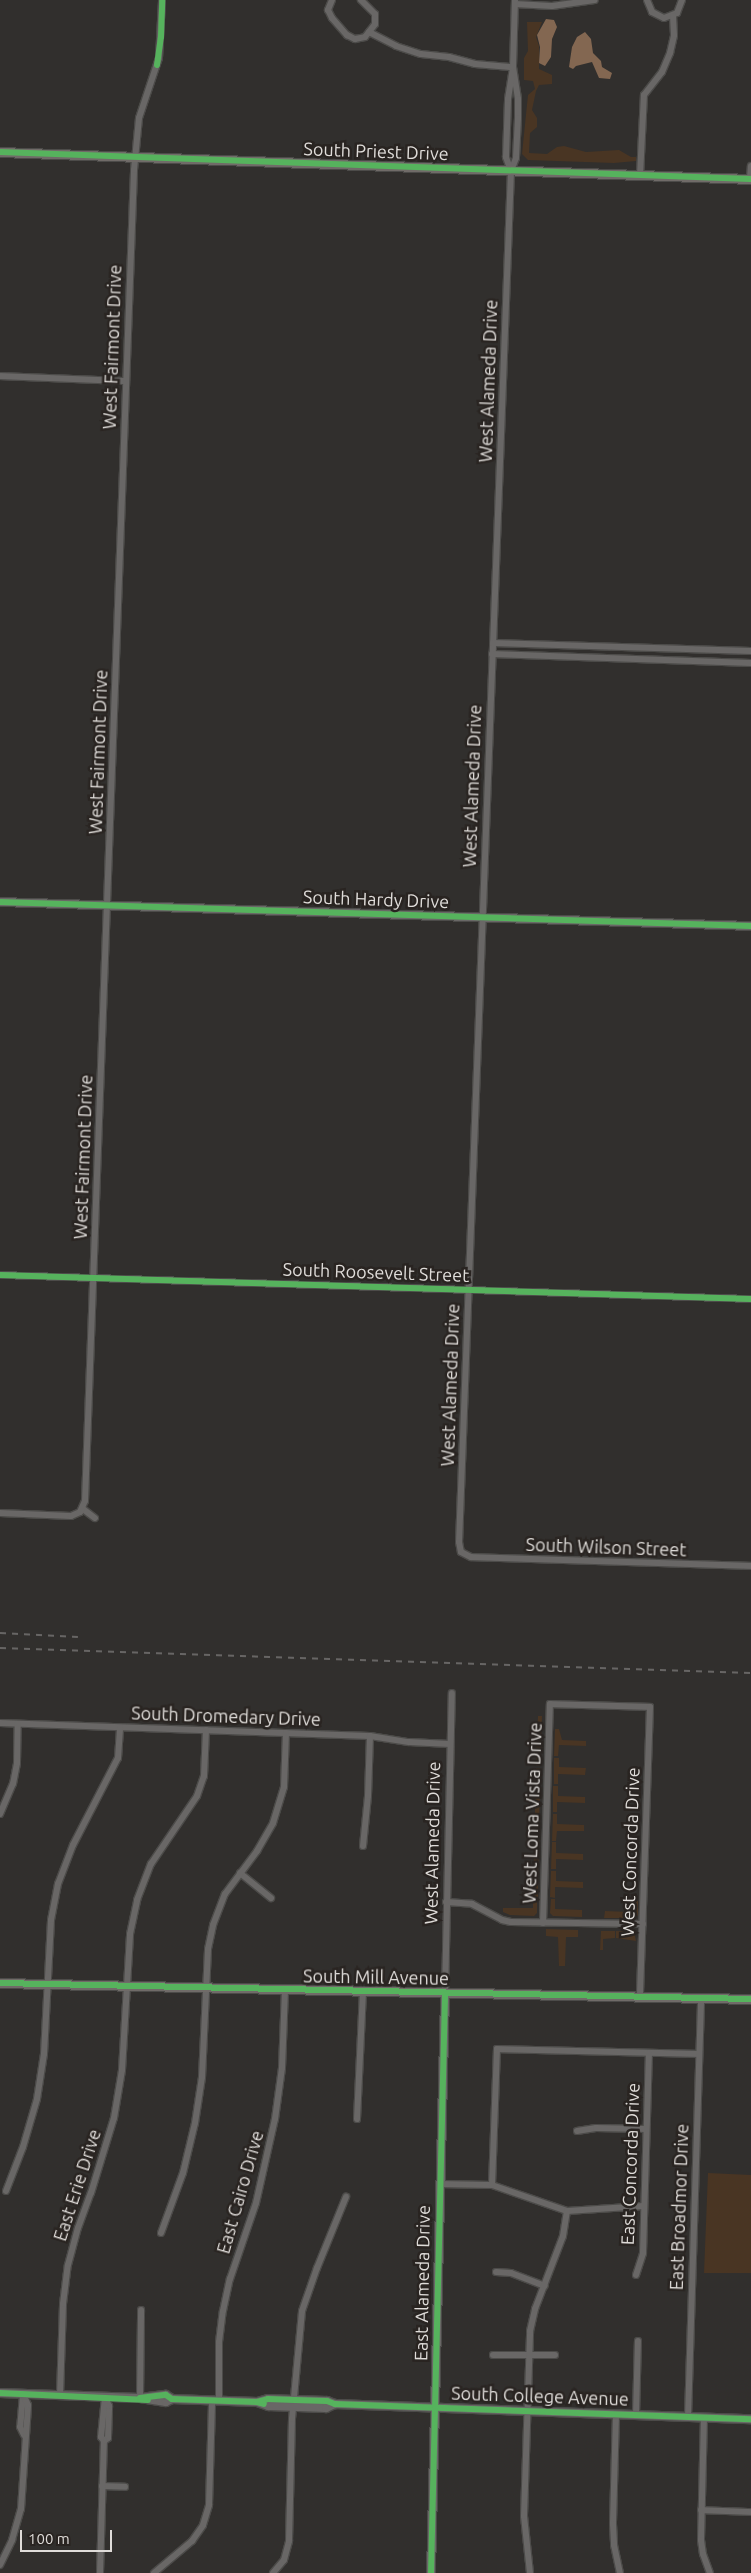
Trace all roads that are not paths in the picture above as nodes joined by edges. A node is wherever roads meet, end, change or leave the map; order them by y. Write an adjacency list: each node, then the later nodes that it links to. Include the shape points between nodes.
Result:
1 (162, 0): 12 (street, West Fairmont Drive, via 159,58 141,110)
2 (332, 0): 9 (street, via 328,10 347,35 356,39 365,37)
3 (361, 0): 9 (street, via 375,14 375,24)
4 (595, 0): 7 (street, via 552,6)
5 (647, 0): 8 (street, via 656,15 664,18)
6 (682, 0): 8 (street, via 680,9)
7 (515, 2): 10 (street, West Alameda Drive)
8 (673, 16): 15 (street, via 674,35 670,53 662,72 644,95)
9 (369, 32): 10 (street, via 421,54)
10 (513, 67): 14 (street, West Alameda Drive, via 518,109 516,158); 14 (street, West Alameda Drive, via 506,149)
11 (0, 152): 12 (main road, South Priest Drive)
12 (135, 156): 14 (main road, South Priest Drive); 18 (street, West Fairmont Drive)
13 (751, 166): 16 (street)
14 (511, 171): 15 (main road, South Priest Drive); 19 (street, West Alameda Drive)
15 (640, 176): 16 (main road, South Priest Drive)
16 (751, 180)
17 (0, 376): 18 (street)
18 (126, 381): 24 (street, West Fairmont Drive)
19 (493, 642): 20 (street); 21 (street, West Alameda Drive)
20 (751, 651)
21 (492, 654): 22 (street); 25 (street, West Alameda Drive)
22 (751, 663)
23 (0, 902): 24 (street, South Hardy Drive)
24 (107, 906): 25 (street, South Hardy Drive); 28 (street, West Fairmont Drive)
25 (483, 918): 26 (street, South Hardy Drive); 29 (street, West Alameda Drive)
26 (751, 926)
27 (0, 1275): 28 (street, South Roosevelt Street)
28 (94, 1278): 29 (street, South Roosevelt Street); 31 (street, West Fairmont Drive)
29 (468, 1290): 30 (street, South Roosevelt Street); 34 (street, West Alameda Drive)
30 (751, 1299)
31 (82, 1510): 32 (street, via 72,1516); 33 (street)
32 (0, 1513)
33 (95, 1518)
34 (461, 1552): 35 (street, South Wilson Street, via 478,1557)
35 (751, 1566)
36 (452, 1693): 44 (street, West Alameda Drive)
37 (650, 1707): 50 (street, West Loma Vista Drive, via 550,1704); 51 (street, West Concorda Drive)
38 (0, 1723): 39 (street, South Dromedary Drive)
39 (18, 1724): 40 (street, South Dromedary Drive); 45 (street, via 13,1784)
40 (120, 1728): 41 (street, South Dromedary Drive); 53 (street, via 118,1758 73,1845 58,1884 51,1920)
41 (206, 1730): 42 (street, South Dromedary Drive); 54 (street, East Erie Drive, via 204,1776 197,1796 151,1864 137,1900 130,1934)
42 (286, 1733): 43 (street, South Dromedary Drive); 47 (street, via 284,1786 272,1823)
43 (370, 1736): 44 (street, South Dromedary Drive); 46 (street)
44 (450, 1744): 49 (street, West Alameda Drive)
45 (0, 1814)
46 (363, 1846)
47 (240, 1874): 48 (street); 55 (street, via 225,1894 213,1925)
48 (271, 1898)
49 (446, 1902): 50 (street, via 472,1904 502,1920); 58 (street, West Alameda Drive)
50 (543, 1923): 51 (street)
51 (643, 1924): 59 (street, West Concorda Drive)
52 (0, 1983): 53 (main road, South Mill Avenue)
53 (46, 1984): 54 (main road, South Mill Avenue); 69 (street, via 44,2054 37,2099)
54 (126, 1985): 55 (main road, South Mill Avenue); 84 (street, East Erie Drive, via 122,2070 114,2118 68,2265 63,2304)
55 (206, 1988): 56 (main road, South Mill Avenue); 73 (street, via 202,2077 195,2123 183,2173)
56 (285, 1990): 57 (main road, South Mill Avenue); 87 (street, East Cairo Drive, via 282,2068 275,2119 256,2203 237,2255 223,2311)
57 (363, 1992): 58 (main road, South Mill Avenue); 64 (street)
58 (445, 1994): 59 (main road, South Mill Avenue); 67 (street, East Alameda Drive)
59 (640, 1997): 60 (main road, South Mill Avenue)
60 (701, 1999): 61 (main road, South Mill Avenue); 63 (street, East Broadmor Drive)
61 (751, 2000)
62 (649, 2053): 63 (street); 65 (street, East Concorda Drive); 68 (street, via 498,2049)
63 (698, 2054): 93 (street, East Broadmor Drive)
64 (357, 2119)
65 (646, 2129): 66 (street); 71 (street, East Concorda Drive)
66 (578, 2131)
67 (439, 2184): 68 (street); 89 (street, East Alameda Drive)
68 (492, 2185): 72 (street)
69 (6, 2191)
70 (346, 2197): 88 (street, via 302,2311)
71 (644, 2206): 72 (street); 75 (street, East Concorda Drive, via 643,2253)
72 (567, 2212): 76 (street, via 564,2236)
73 (161, 2233)
74 (496, 2272): 76 (street)
75 (636, 2275)
76 (545, 2286): 80 (street, via 535,2309)
77 (141, 2310): 86 (street)
78 (638, 2341): 92 (street)
79 (493, 2355): 80 (street)
80 (529, 2355): 81 (street); 90 (street)
81 (555, 2355)
82 (0, 2393): 83 (street, South College Avenue)
83 (23, 2394): 84 (street, South College Avenue); 100 (street, via 21,2509)
84 (60, 2395): 85 (street, South College Avenue)
85 (105, 2397): 86 (street, South College Avenue); 96 (street, via 109,2407 108,2438 104,2441)
86 (140, 2398): 87 (street, South College Avenue, via 166,2395 172,2399)
87 (215, 2401): 88 (street, South College Avenue, via 257,2402 268,2399); 102 (street, East Cairo Drive, via 208,2505 203,2525 192,2541)
88 (294, 2403): 89 (street, South College Avenue, via 328,2401 335,2404); 103 (street, via 289,2542 284,2560)
89 (434, 2408): 90 (street, South College Avenue); 104 (street, East Alameda Drive)
90 (528, 2411): 91 (street, South College Avenue); 105 (street, via 524,2516)
91 (616, 2415): 92 (street, South College Avenue); 106 (street, via 612,2524)
92 (636, 2415): 93 (street, South College Avenue)
93 (688, 2417): 94 (street, South College Avenue)
94 (704, 2417): 95 (street, South College Avenue); 98 (street)
95 (751, 2419)
96 (102, 2486): 97 (street); 101 (street)
97 (125, 2487)
98 (701, 2510): 99 (street); 107 (street, via 703,2554)
99 (751, 2512)
100 (0, 2565)
101 (100, 2573)
102 (154, 2573)
103 (273, 2573)
104 (431, 2573)
105 (530, 2573)
106 (620, 2573)
107 (710, 2573)

